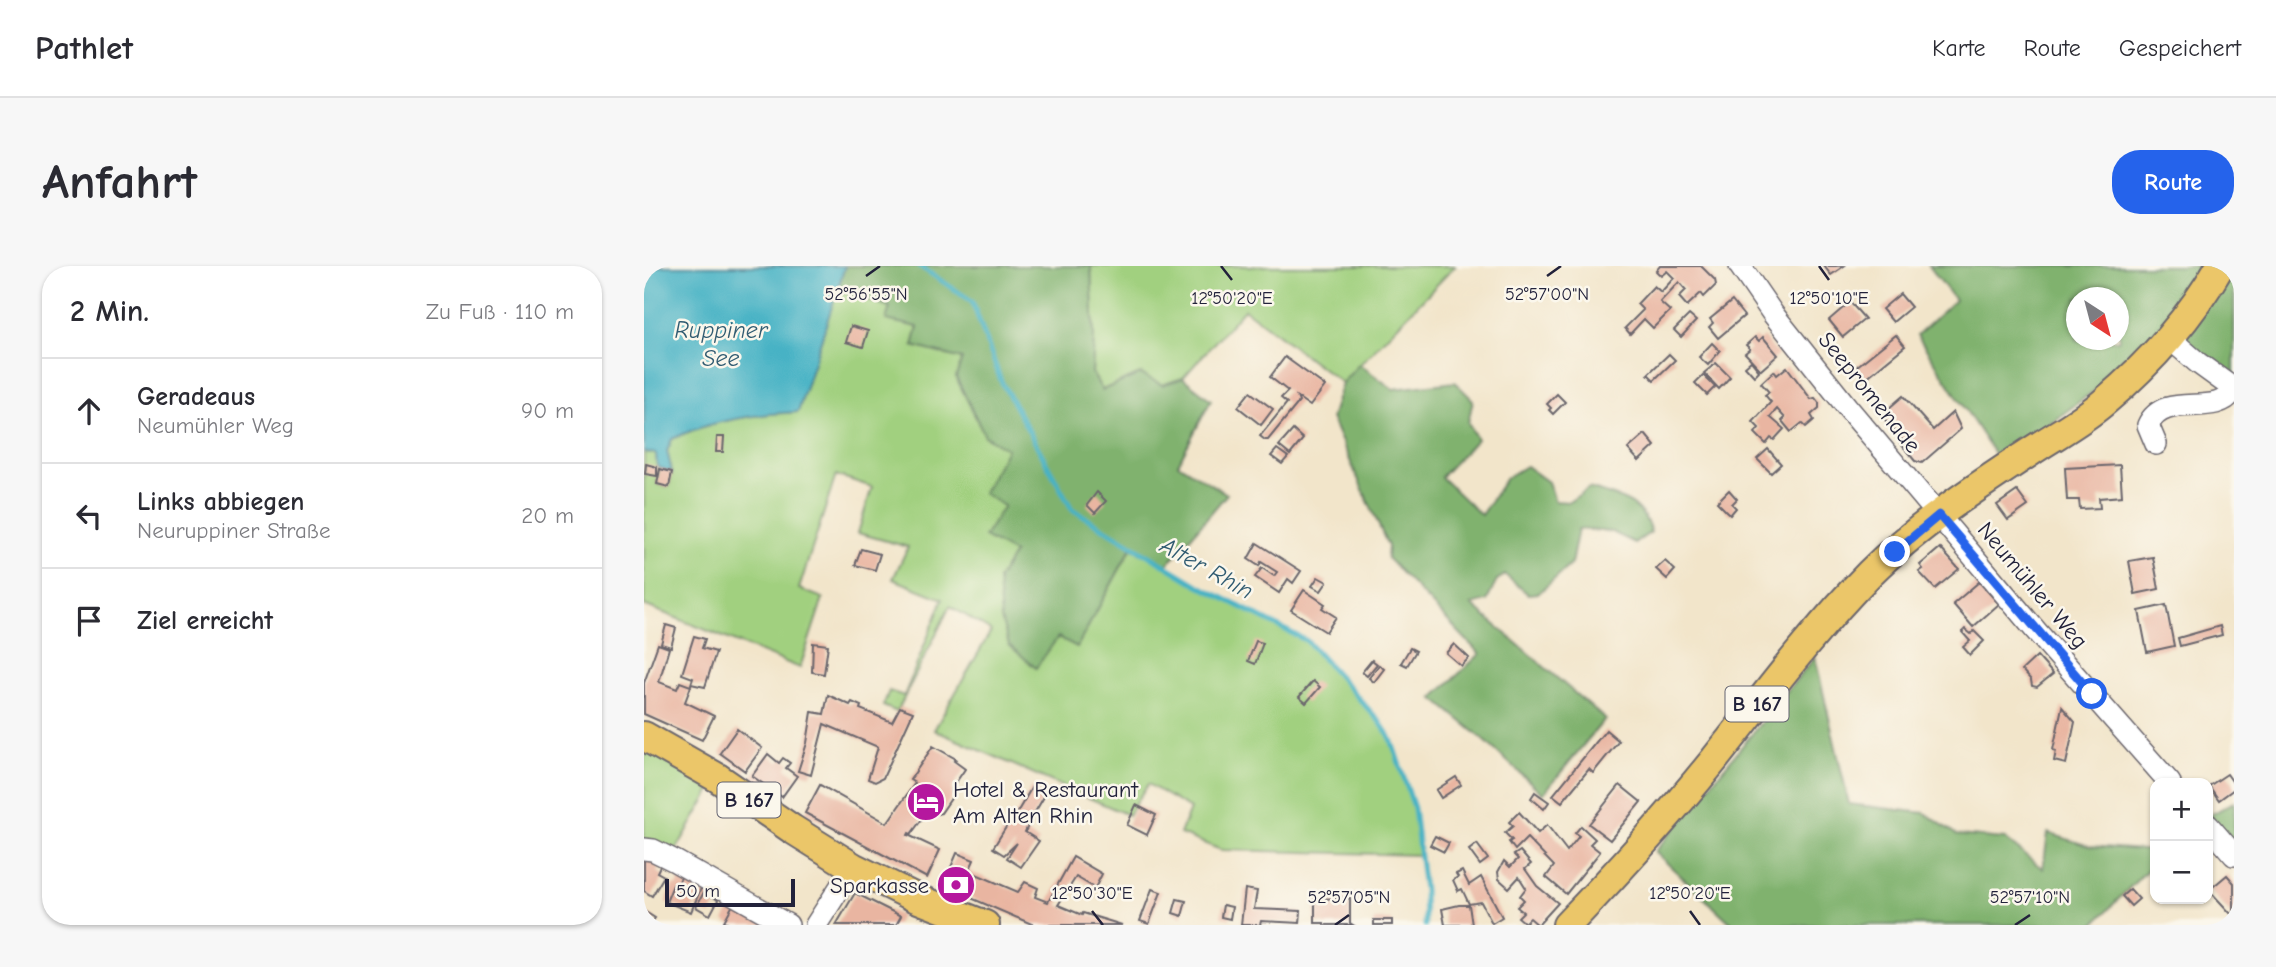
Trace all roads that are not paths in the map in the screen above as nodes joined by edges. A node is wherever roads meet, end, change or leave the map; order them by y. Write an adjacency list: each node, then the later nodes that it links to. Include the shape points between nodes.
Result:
1 (1740, 266): 6 (street, Seepromenade, via 1847,407)
2 (2220, 266): 3 (main road, B 167)
3 (2168, 337): 4 (street); 6 (main road, B 167, via 2102,404)
4 (2234, 389): 5 (street, via 2230,397 2217,402 2160,410 2148,425)
5 (2156, 444)
6 (1939, 515): 8 (street, Neumühler Weg); 16 (main road, B 167, via 1872,571 1826,620 1689,790)
7 (644, 736): 12 (main road, B 167)
8 (2167, 778)
9 (2213, 831): 11 (street)
10 (644, 849): 13 (street, via 675,861)
11 (2234, 855)
12 (853, 866): 14 (street); 15 (main road, B 167, via 916,898)
13 (788, 925)
14 (816, 925)
15 (985, 925)
16 (1567, 925)

